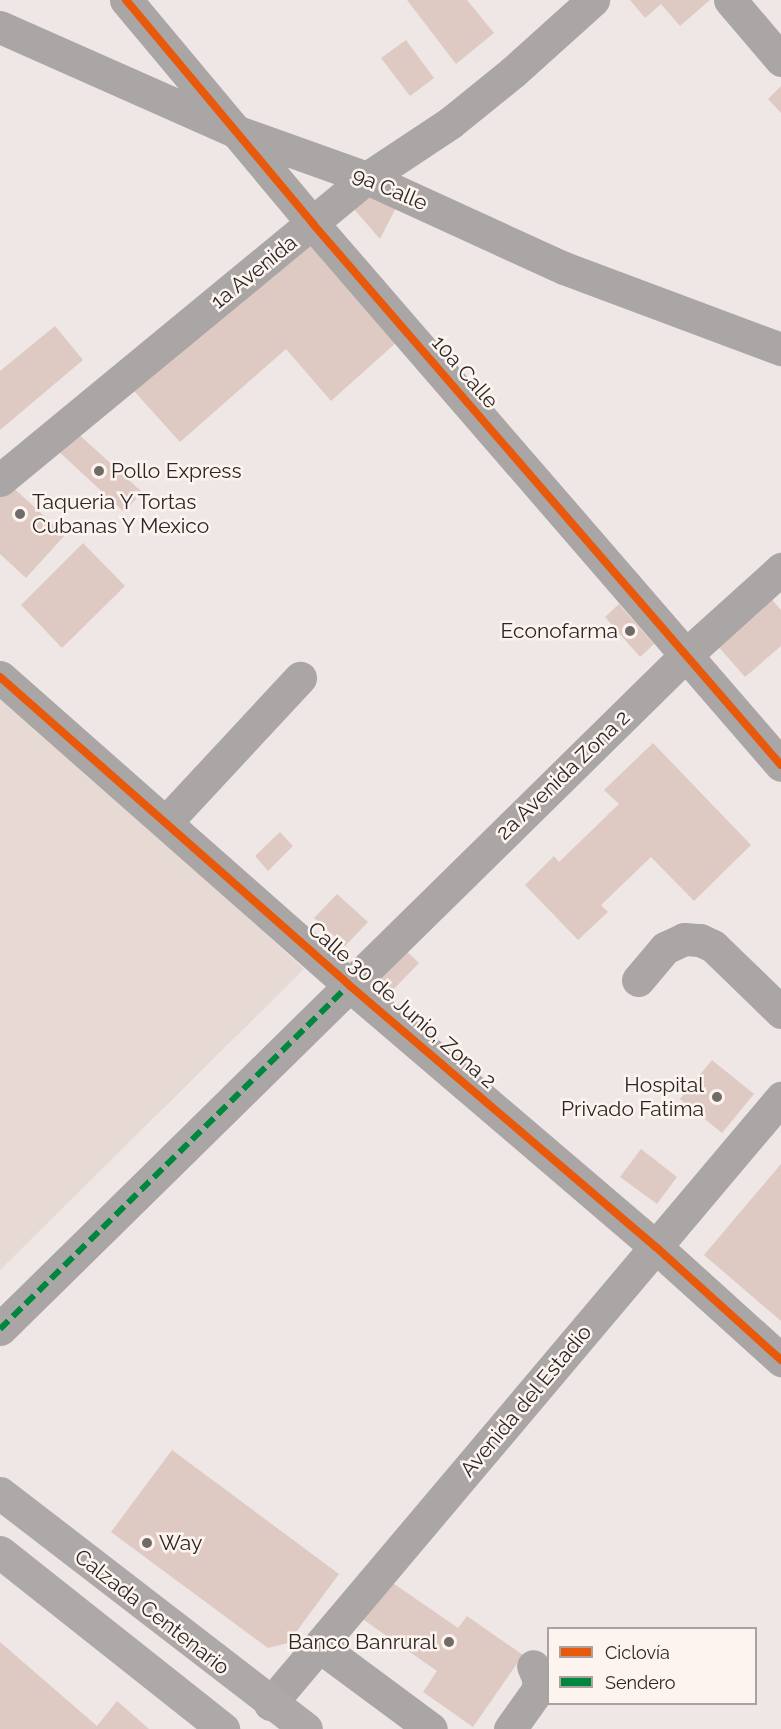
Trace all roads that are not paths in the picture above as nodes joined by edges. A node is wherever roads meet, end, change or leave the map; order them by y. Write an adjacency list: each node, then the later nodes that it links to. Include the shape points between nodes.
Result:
1 (126, 0): 6 (street, 10a Calle)
2 (593, 0): 7 (street, 1a Avenida, via 450,123)
3 (730, 0): 5 (street)
4 (0, 27): 6 (street, 9a Calle)
5 (781, 60)
6 (235, 131): 7 (street, 9a Calle); 8 (street, 10a Calle)
7 (367, 178): 8 (street, 1a Avenida); 9 (street, 9a Calle, via 564,267)
8 (313, 224): 10 (street, 1a Avenida); 12 (street, 10a Calle)
9 (781, 349)
10 (0, 480)
11 (781, 569): 12 (street, 2a Avenida Zona 2)
12 (687, 654): 15 (street, 10a Calle); 18 (street, 2a Avenida Zona 2)
13 (0, 677): 16 (street, Calle 30 de Junio, Zona 2)
14 (300, 678): 16 (street)
15 (781, 765)
16 (166, 822): 18 (street, Calle 30 de Junio, Zona 2)
17 (638, 980): 19 (street, via 665,948 684,939 700,940 712,946)
18 (349, 985): 21 (street, Calle 30 de Junio, Zona 2); 22 (street, 2a Avenida Zona 2)
19 (781, 1012)
20 (781, 1098): 21 (street, Avenida del Estadio)
21 (656, 1246): 23 (street, Calle 30 de Junio, Zona 2); 26 (street, Avenida del Estadio)
22 (0, 1329)
23 (781, 1360)
24 (0, 1493): 28 (main road, Calzada Centenario)
25 (0, 1552): 29 (main road)
26 (319, 1646): 28 (street, Avenida del Estadio); 31 (street)
27 (533, 1666): 32 (street, via 539,1680 537,1691)
28 (270, 1704): 30 (main road, Calzada Centenario)
29 (223, 1729)
30 (306, 1729)
31 (431, 1729)
32 (510, 1729)

